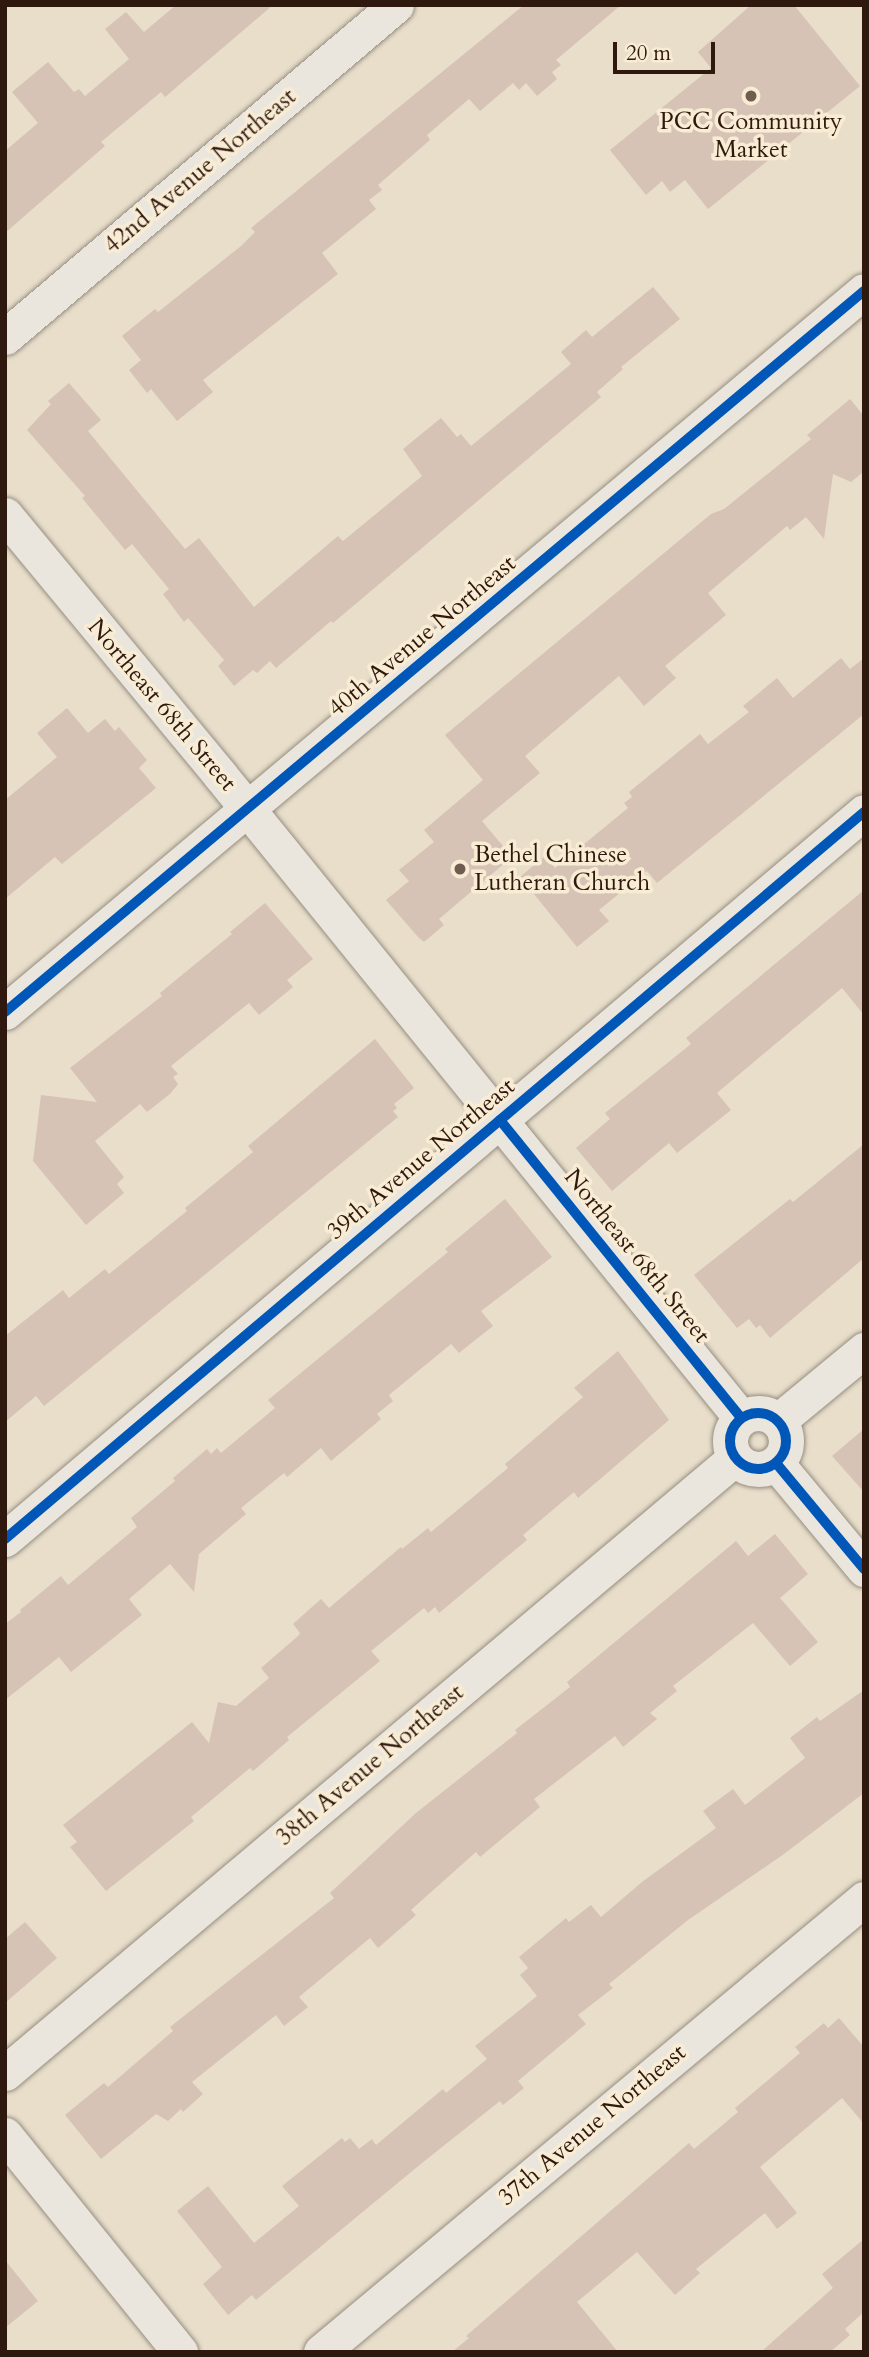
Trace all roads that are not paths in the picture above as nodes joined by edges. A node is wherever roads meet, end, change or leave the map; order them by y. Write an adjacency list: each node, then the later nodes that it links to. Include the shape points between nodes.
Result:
1 (396, 5): 3 (street, 42nd Avenue Northeast)
2 (864, 291): 5 (street, 40th Avenue Northeast)
3 (5, 337)
4 (5, 515): 5 (street, Northeast 68th Street)
5 (248, 810): 7 (street, 40th Avenue Northeast); 8 (street, Northeast 68th Street)
6 (864, 813): 8 (street, 39th Avenue Northeast)
7 (5, 1012)
8 (500, 1120): 10 (street, Northeast 68th Street); 14 (street, 39th Avenue Northeast)
9 (864, 1350): 11 (street)
10 (741, 1418): 11 (street, via 759,1413); 12 (street, via 730,1434)
11 (778, 1422): 13 (street, via 786,1444)
12 (735, 1458): 13 (street, via 754,1469); 17 (street, 38th Avenue Northeast)
13 (776, 1463): 15 (street)
14 (5, 1539)
15 (864, 1569)
16 (864, 1899): 20 (street, 37th Avenue Northeast)
17 (5, 2073)
18 (5, 2135): 19 (street)
19 (180, 2352)
20 (321, 2352)

